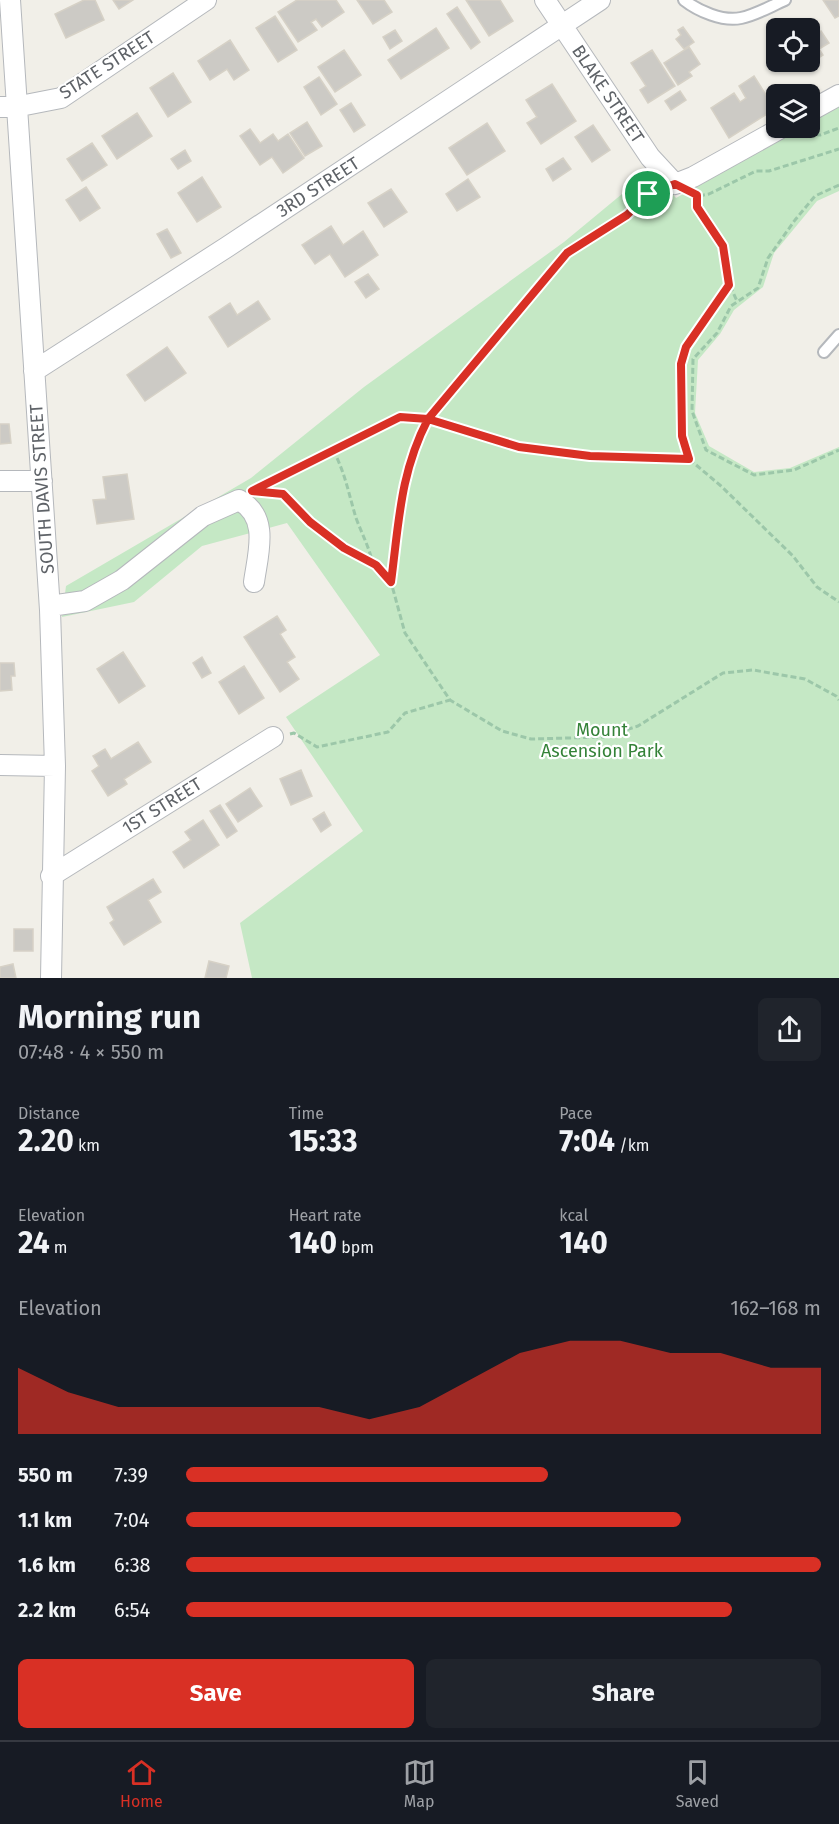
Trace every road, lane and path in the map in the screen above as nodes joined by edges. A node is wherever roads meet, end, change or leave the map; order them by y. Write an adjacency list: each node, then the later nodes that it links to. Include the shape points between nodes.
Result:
1 (10, 0): 10 (street, SOUTH DAVIS STREET)
2 (206, 0): 10 (street, STATE STREET, via 61,98)
3 (544, 0): 7 (street, BLAKE STREET)
4 (600, 0): 7 (street, 3RD STREET)
5 (684, 0): 6 (lane, via 717,16 740,19)
6 (785, 0)
7 (562, 26): 15 (street, BLAKE STREET, via 650,157); 22 (street, 3RD STREET)
8 (839, 95): 9 (street)
9 (820, 105)
10 (8, 107): 22 (street, SOUTH DAVIS STREET)
11 (839, 128): 12 (path)
12 (820, 135)
13 (766, 136): 15 (street)
14 (839, 149): 17 (path, via 769,171 756,171)
15 (675, 184): 17 (path); 23 (path, via 648,194 627,215 567,253)
16 (839, 185): 25 (path, via 815,196 768,258 758,288 730,306 717,333 693,359 692,411 706,450 754,475 794,470)
17 (697, 196): 18 (path, via 697,207 723,246)
18 (729, 285): 19 (path); 26 (path, via 686,347 681,364 682,436)
19 (737, 301)
20 (839, 334): 21 (lane)
21 (824, 352)
22 (34, 371): 28 (street, SOUTH DAVIS STREET)
23 (428, 419): 24 (path, via 400,417); 26 (path, via 519,447 590,456); 31 (path, via 404,477)
24 (333, 450): 29 (path); 29 (path, via 252,491 283,494 310,522 344,548)
25 (839, 450)
26 (689, 459): 32 (path, via 793,556 817,587)
27 (0, 481): 28 (street)
28 (42, 481): 33 (street, SOUTH DAVIS STREET)
29 (374, 564): 31 (path)
30 (254, 582): 33 (street, via 260,537 257,517 239,500 203,516 122,580 86,600)
31 (391, 582): 34 (path, via 405,633)
32 (839, 602)
33 (50, 606): 38 (street, SOUTH DAVIS STREET)
34 (450, 700): 35 (path, via 502,731 531,740 604,737 638,726 723,673 753,670 805,679); 36 (path, via 405,713 388,732 317,747 294,733)
35 (839, 700)
36 (273, 737): 39 (street, 1ST STREET)
37 (0, 765): 38 (street)
38 (55, 766): 39 (street, SOUTH DAVIS STREET)
39 (51, 876): 40 (street, SOUTH DAVIS STREET)
40 (51, 978)

